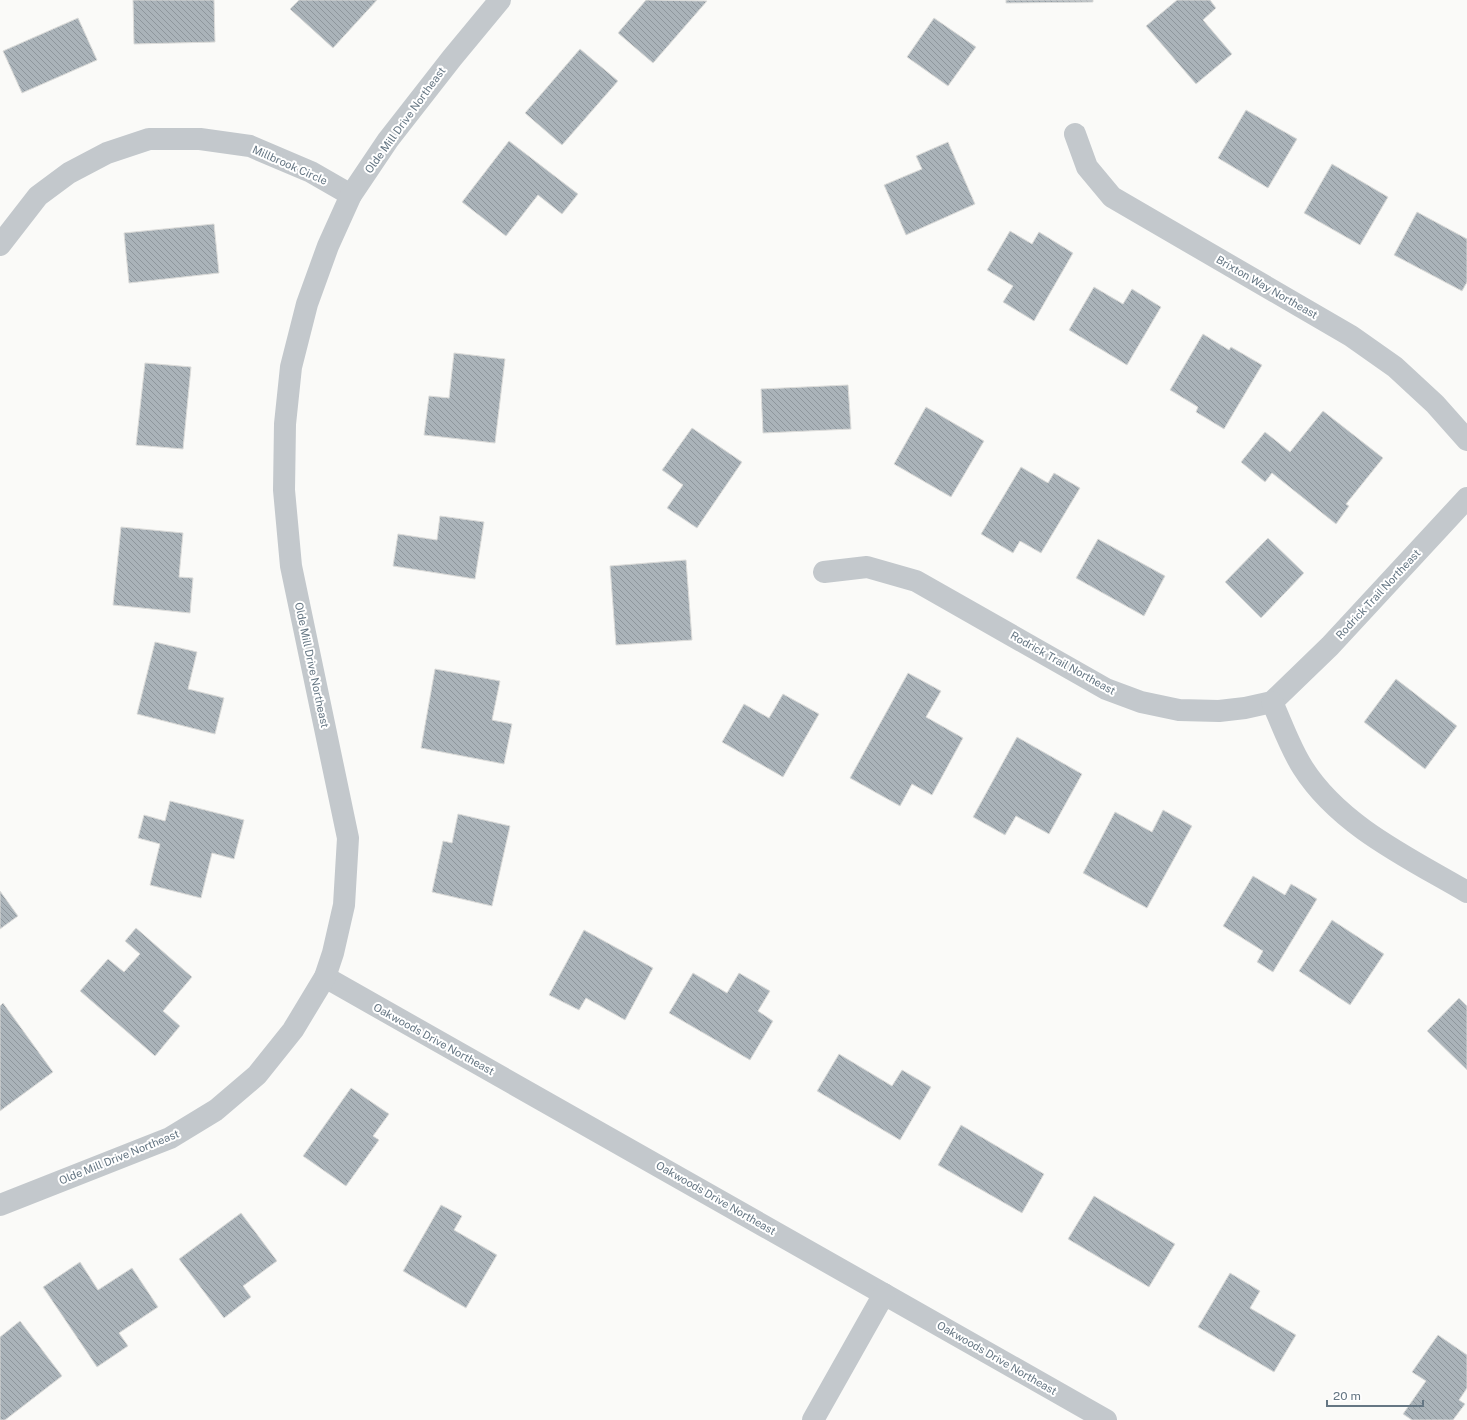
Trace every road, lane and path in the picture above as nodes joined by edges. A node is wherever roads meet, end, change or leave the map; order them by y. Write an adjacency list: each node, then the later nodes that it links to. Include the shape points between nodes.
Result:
1 (500, 0): 3 (street, Olde Mill Drive Northeast, via 388,140)
2 (1075, 134): 5 (street, Brixton Way Northeast, via 1087,167 1112,197 1351,336 1396,367)
3 (351, 195): 4 (street, Millbrook Circle, via 311,172 250,146 200,139 149,139 107,153 69,174 38,196); 10 (street, Olde Mill Drive Northeast, via 328,246 307,304 291,366 285,424 284,490 291,566 348,838 344,905)
4 (0, 245)
5 (1467, 440)
6 (1467, 498): 8 (street, Rodrick Trail Northeast, via 1330,646)
7 (824, 572): 8 (street, Rodrick Trail Northeast, via 867,567 916,581 1106,689 1142,702 1179,710 1219,711)
8 (1272, 702): 9 (street, via 1302,767 1338,809 1384,842)
9 (1467, 892)
10 (325, 977): 11 (street, Olde Mill Drive Northeast, via 293,1030 257,1075 216,1110 170,1138); 12 (street, Oakwoods Drive Northeast)
11 (0, 1205)
12 (884, 1294): 13 (street); 14 (street, Oakwoods Drive Northeast)
13 (813, 1420)
14 (1106, 1420)

